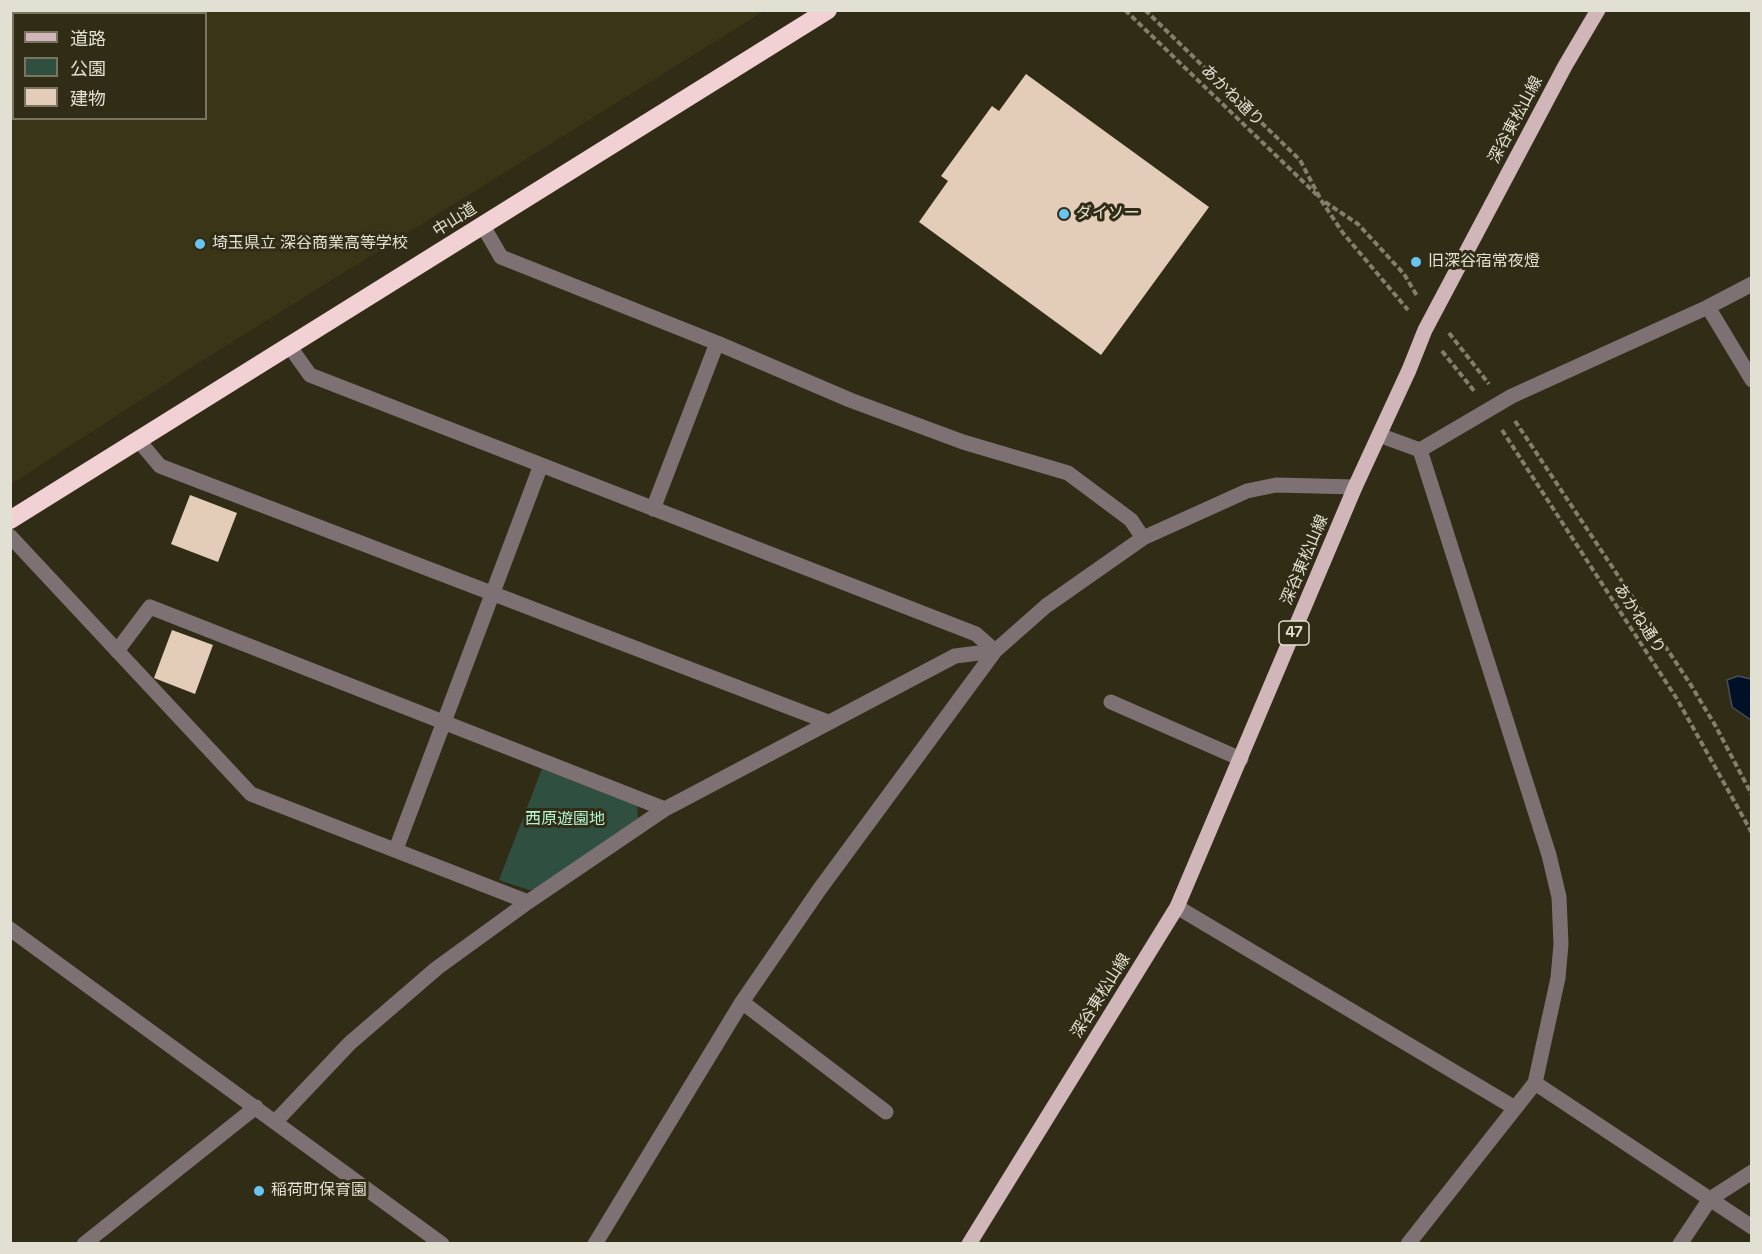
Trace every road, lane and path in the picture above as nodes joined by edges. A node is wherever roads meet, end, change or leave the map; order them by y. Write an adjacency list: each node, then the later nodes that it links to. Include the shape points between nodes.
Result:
1 (828, 10): 6 (highway, 中山道)
2 (1125, 10): 5 (path, あかね通り)
3 (1145, 10): 5 (path, via 1300,160)
4 (1598, 10): 9 (main road, 深谷東松山線 / 47)
5 (1321, 200): 9 (path, あかね通り, via 1358,224 1404,274); 10 (path, あかね通り, via 1343,233)
6 (483, 226): 11 (street, via 501,257); 12 (highway, 中山道)
7 (1752, 284): 8 (street)
8 (1708, 307): 13 (street); 20 (street, via 1512,396)
9 (1432, 316): 10 (main road, 深谷東松山線 / 47); 14 (path, あかね通り)
10 (1425, 330): 15 (path, あかね通り); 18 (main road, 深谷東松山線 / 47)
11 (717, 343): 23 (street); 26 (street, via 850,400 963,442 1068,473 1131,520)
12 (290, 347): 19 (highway, 中山道); 21 (street, via 309,375)
13 (1752, 380)
14 (1494, 391)
15 (1479, 398)
16 (1510, 413): 34 (path, あかね通り, via 1689,682)
17 (1497, 423): 36 (path, あかね通り, via 1677,699)
18 (1379, 435): 20 (street); 22 (main road, 深谷東松山線 / 47)
19 (139, 441): 24 (highway, 中山道); 27 (street, via 160,465)
20 (1420, 450): 42 (street, via 1559,897 1558,978)
21 (541, 465): 23 (street); 27 (street)
22 (1355, 488): 26 (street, via 1276,485 1247,491); 33 (main road, 深谷東松山線 / 47)
23 (653, 509): 29 (street, via 976,634)
24 (10, 520)
25 (10, 536): 28 (street)
26 (1143, 538): 29 (street, via 1046,606)
27 (492, 593): 31 (street); 32 (street)
28 (117, 651): 31 (street, via 150,607); 37 (street, via 251,794)
29 (995, 651): 32 (street, via 955,656); 41 (street, via 819,890)
30 (1111, 702): 33 (street)
31 (444, 721): 35 (street); 37 (street)
32 (828, 722): 35 (street)
33 (1241, 759): 39 (main road, 深谷東松山線 / 47)
34 (1752, 795)
35 (665, 809): 38 (street)
36 (1752, 833)
37 (396, 849): 38 (street)
38 (528, 902): 46 (street, via 437,968 350,1043)
39 (1177, 907): 44 (street); 53 (main road, 深谷東松山線 / 47)
40 (10, 929): 43 (street)
41 (742, 1002): 45 (street); 52 (street)
42 (1535, 1083): 44 (street); 48 (street)
43 (256, 1107): 46 (street); 50 (street)
44 (1515, 1108): 54 (street)
45 (886, 1112)
46 (276, 1121): 51 (street)
47 (1752, 1172): 48 (street)
48 (1710, 1199): 49 (street); 55 (street)
49 (1752, 1227)
50 (84, 1244)
51 (442, 1244)
52 (595, 1244)
53 (969, 1244)
54 (1408, 1244)
55 (1680, 1244)

